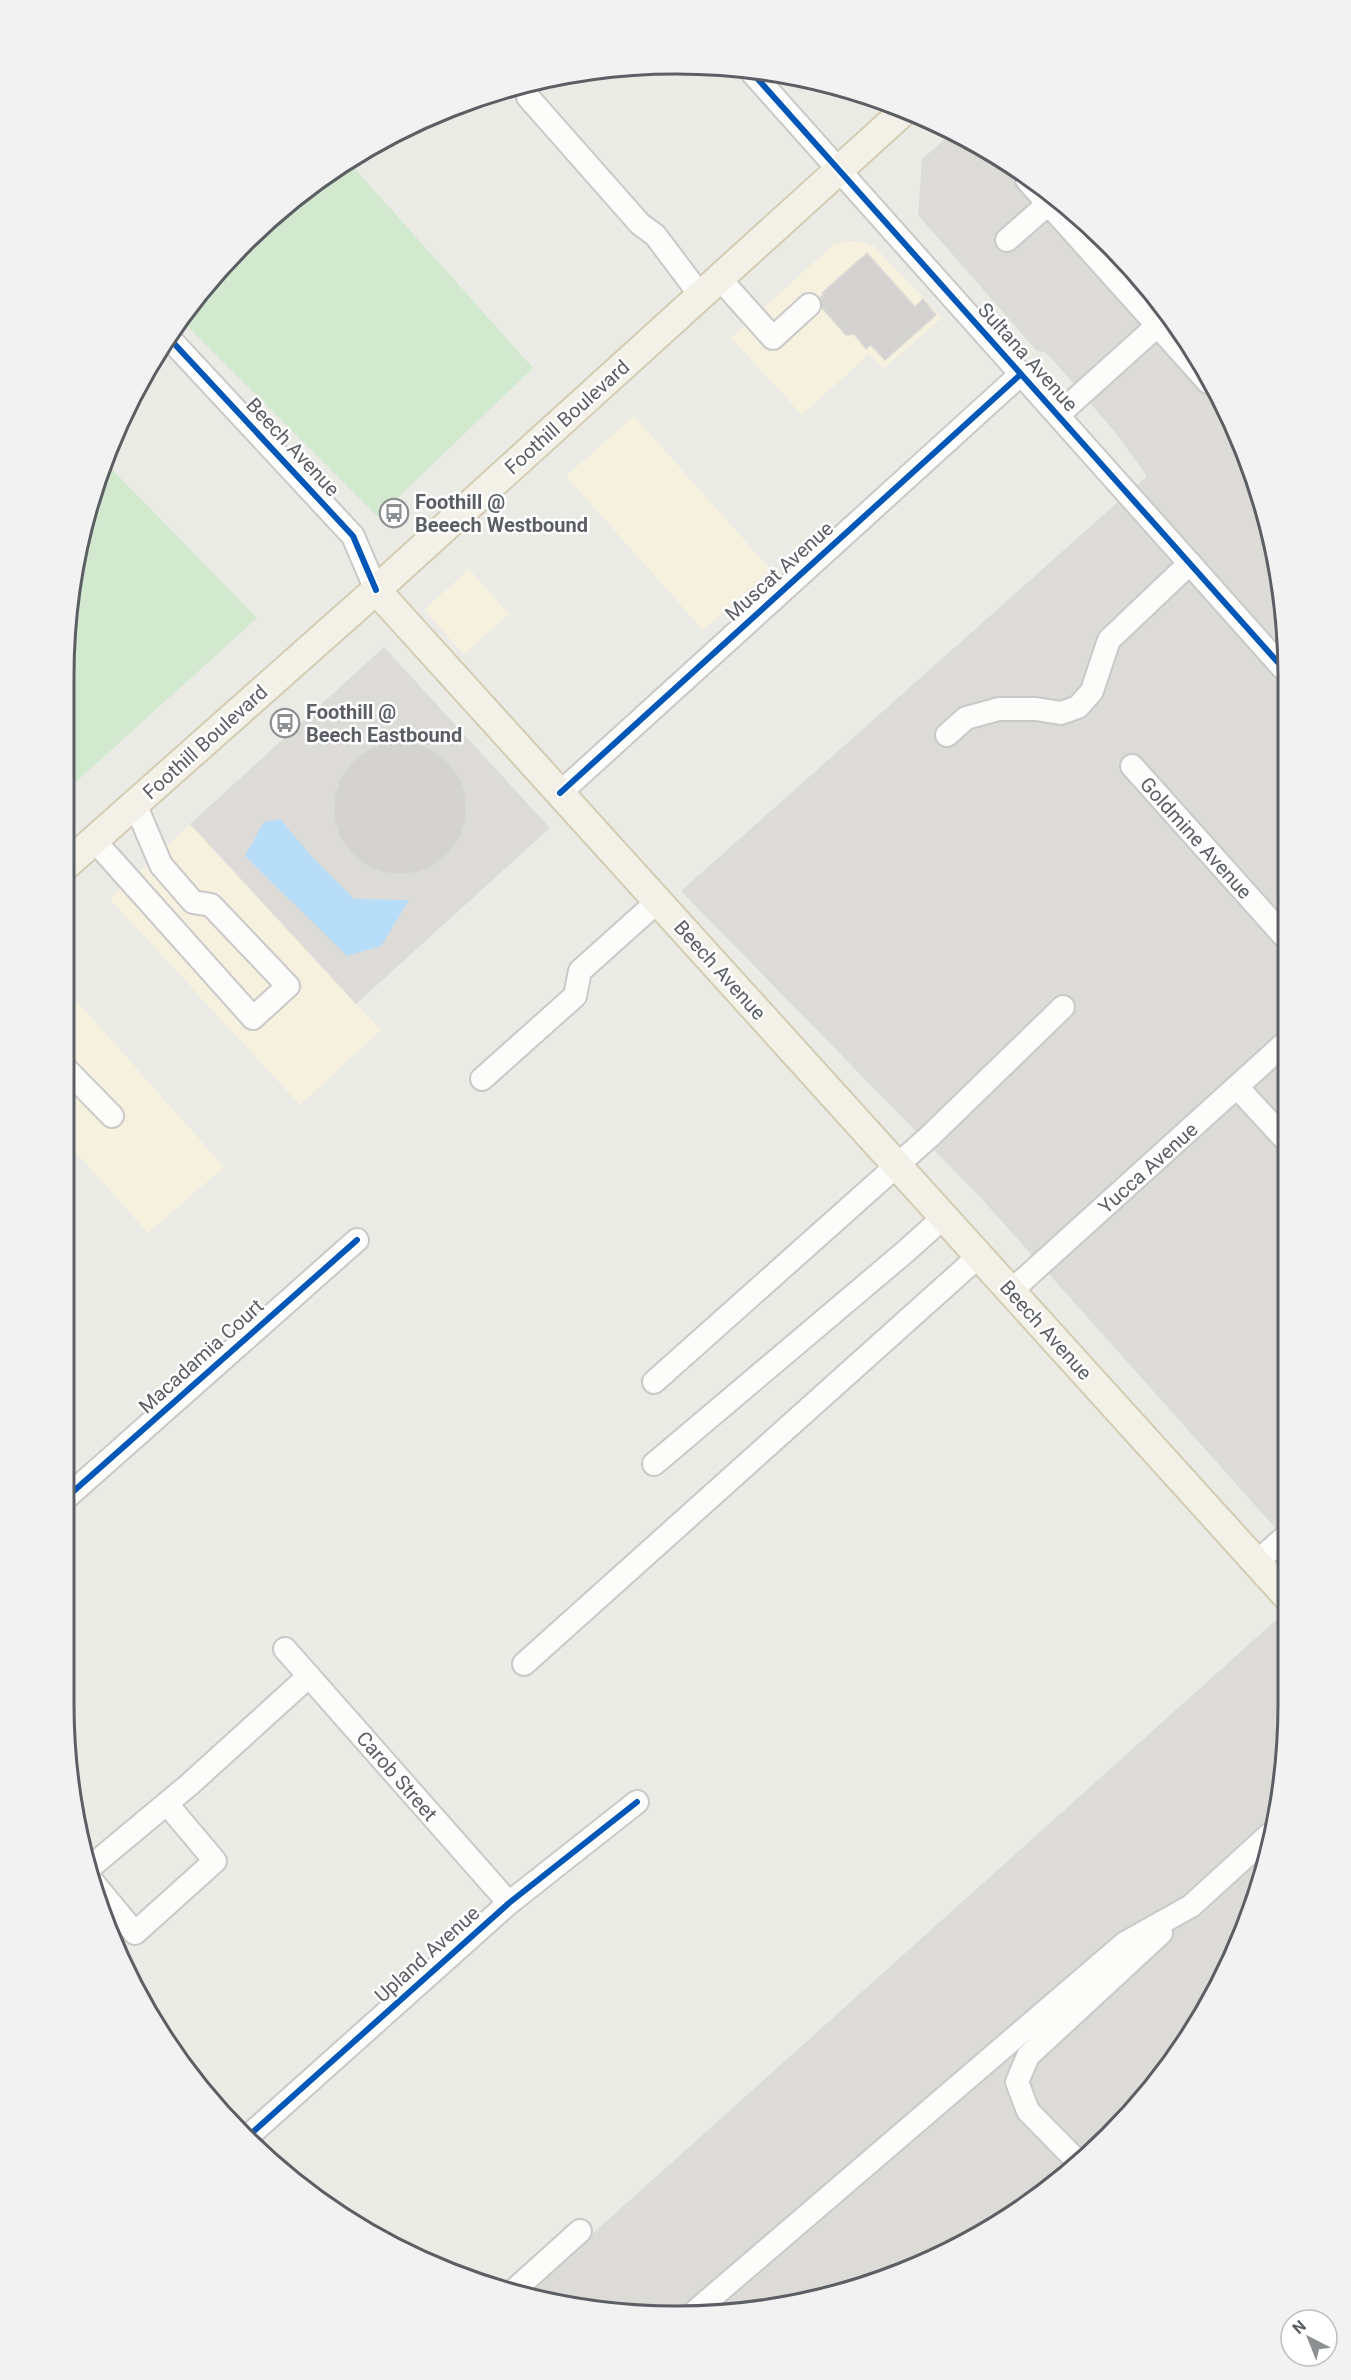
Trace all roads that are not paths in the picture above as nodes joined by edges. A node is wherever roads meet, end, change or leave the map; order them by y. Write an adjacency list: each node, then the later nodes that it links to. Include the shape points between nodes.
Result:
1 (759, 80): 4 (street, Sultana Avenue)
2 (528, 97): 8 (street, via 640,224)
3 (898, 116): 4 (main road, Foothill Boulevard)
4 (840, 170): 8 (main road, Foothill Boulevard); 13 (street, Sultana Avenue)
5 (1045, 200): 6 (street)
6 (1048, 204): 7 (street); 10 (street)
7 (1007, 240)
8 (711, 287): 9 (street, via 773,338); 16 (main road, Foothill Boulevard)
9 (809, 305)
10 (1158, 325): 12 (street); 14 (street)
11 (174, 343): 16 (street, Beech Avenue, via 353,536)
12 (1186, 357)
13 (1021, 374): 14 (street, Sultana Avenue); 20 (street, Muscat Avenue)
14 (1058, 415): 15 (street, Sultana Avenue)
15 (1190, 563): 17 (street, Sultana Avenue); 18 (street, via 1109,640 1092,691 1078,707 1061,713 999,709 966,718)
16 (376, 590): 20 (main road, Beech Avenue); 21 (main road, Foothill Boulevard)
17 (1277, 662)
18 (947, 735)
19 (1132, 766): 25 (street, Goldmine Avenue)
20 (560, 793): 24 (main road, Beech Avenue)
21 (135, 804): 22 (main road, Foothill Boulevard); 22 (street, via 161,865 193,902 211,905 288,986 253,1018)
22 (94, 840): 23 (main road, Foothill Boulevard)
23 (74, 858)
24 (658, 901): 29 (street, via 580,971 575,996); 33 (main road, Beech Avenue)
25 (1278, 929)
26 (1063, 1006): 33 (street)
27 (1278, 1049): 30 (street, Yucca Avenue)
28 (74, 1077): 31 (street)
29 (482, 1079)
30 (1237, 1087): 32 (street); 37 (street, Yucca Avenue)
31 (112, 1116)
32 (1278, 1131)
33 (896, 1165): 34 (main road, Beech Avenue); 38 (street)
34 (944, 1217): 36 (main road, Beech Avenue); 39 (street)
35 (357, 1240): 40 (street, Macadamia Court)
36 (979, 1256): 37 (main road, Beech Avenue); 45 (street)
37 (1011, 1291): 42 (main road, Beech Avenue)
38 (654, 1382)
39 (654, 1464)
40 (74, 1491)
41 (1278, 1543): 42 (street)
42 (1257, 1562): 43 (main road, Beech Avenue)
43 (1278, 1586)
44 (285, 1649): 46 (street, Carob Street)
45 (524, 1664)
46 (309, 1676): 48 (street); 52 (street, Carob Street)
47 (637, 1802): 52 (street, Upland Avenue)
48 (167, 1804): 50 (street); 51 (street, via 216,1862 135,1933)
49 (1261, 1842): 53 (street)
50 (95, 1863)
51 (104, 1896)
52 (509, 1903): 54 (street, Upland Avenue)
53 (1191, 1906): 55 (street, via 1028,2056 1017,2082 1028,2111); 58 (street, via 1125,1943)
54 (252, 2132)
55 (1073, 2156)
56 (580, 2231): 57 (street)
57 (519, 2286)
58 (702, 2305)

